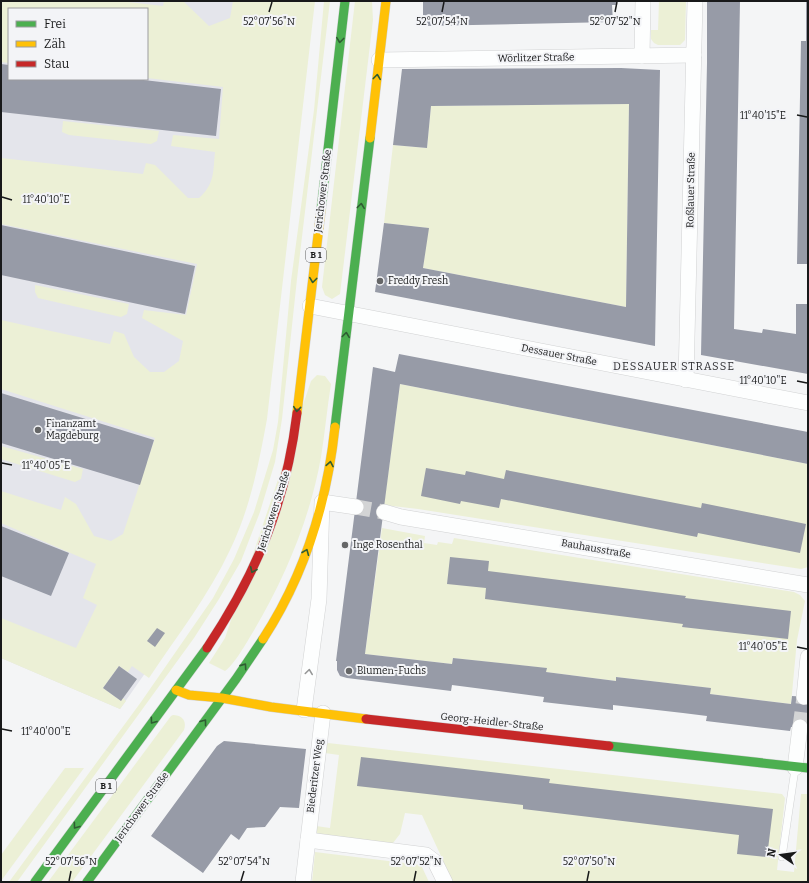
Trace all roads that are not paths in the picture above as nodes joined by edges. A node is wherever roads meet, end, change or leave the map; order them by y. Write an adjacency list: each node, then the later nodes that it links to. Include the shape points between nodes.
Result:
1 (345, 1): 8 (main road, Jerichower Straße / B 1, one-way to 8)
2 (386, 1): 7 (main road, Jerichower Straße)
3 (643, 1): 6 (street)
4 (695, 1): 5 (street, Roßlauer Straße)
5 (694, 55): 6 (street, Wörlitzer Straße); 10 (street, Roßlauer Straße)
6 (642, 56): 7 (street, Wörlitzer Straße)
7 (379, 60): 9 (main road, Jerichower Straße, one-way to 7)
8 (310, 306): 9 (street, Dessauer Straße); 17 (main road, Jerichower Straße / B 1, one-way to 17, via 294,437 287,473 272,522 234,605)
9 (349, 314): 10 (street, Dessauer Straße); 12 (main road, Jerichower Straße, one-way to 9, via 333,448)
10 (686, 380): 11 (street, Dessauer Straße)
11 (808, 403)
12 (322, 502): 13 (street); 19 (main road, Jerichower Straße, one-way to 12, via 262,641 285,601 308,547); 20 (street, Jerichower Straße, one-way to 12, via 318,599)
13 (356, 507)
14 (384, 512): 15 (street, Bauhausstraße, via 401,517)
15 (808, 585)
16 (808, 657): 18 (street)
17 (176, 690): 19 (main road, Georg-Heidler-Straße, via 189,696); 27 (main road, Jerichower Straße / B 1, one-way to 27)
18 (804, 697)
19 (222, 698): 20 (main road, Georg-Heidler-Straße); 26 (main road, Jerichower Straße, one-way to 19)
20 (304, 710): 21 (main road, Georg-Heidler-Straße)
21 (323, 713): 23 (main road, Georg-Heidler-Straße); 24 (street, Biederitzer Weg)
22 (800, 727): 23 (street)
23 (802, 768): 25 (lane)
24 (308, 840): 28 (street, Biederitzer Weg); 29 (street, via 426,855 435,862)
25 (782, 857)
26 (91, 880)
27 (35, 882)
28 (303, 882)
29 (445, 882)

